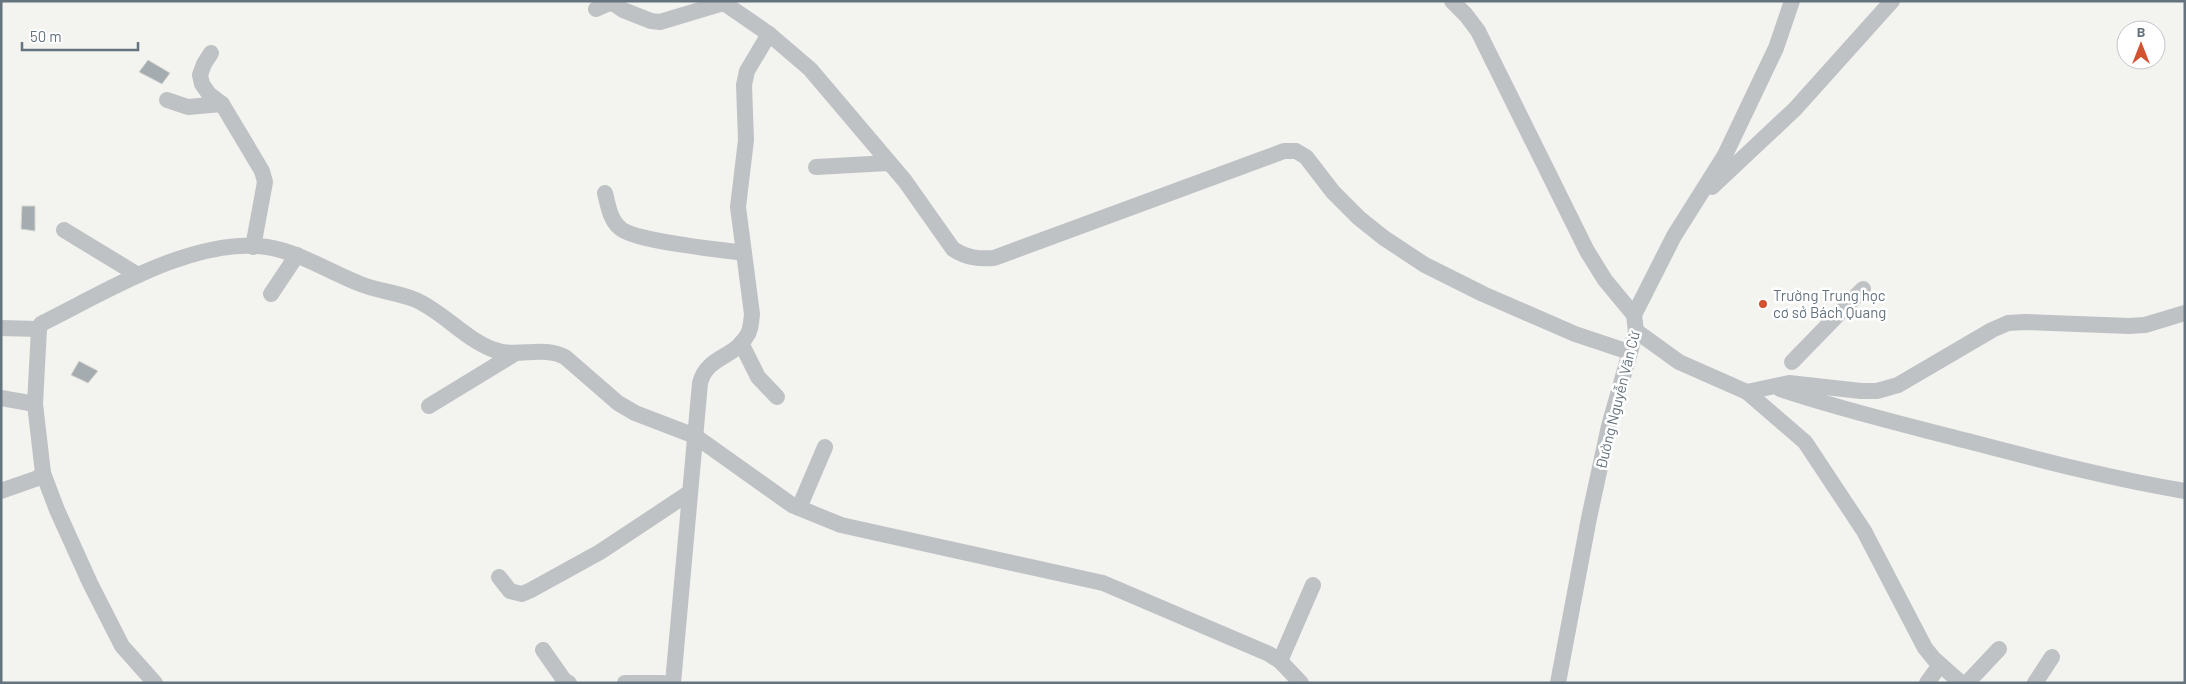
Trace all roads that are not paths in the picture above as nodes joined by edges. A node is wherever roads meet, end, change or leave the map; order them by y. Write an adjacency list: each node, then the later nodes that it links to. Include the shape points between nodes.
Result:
1 (1452, 1): 22 (street, via 1478,31 1587,251)
2 (1792, 1): 13 (street, Đường Nguyễn Văn Cừ, via 1776,48 1725,155)
3 (1892, 1): 13 (street, via 1796,109)
4 (722, 2): 5 (street, via 660,22 613,4); 6 (street)
5 (596, 9)
6 (768, 34): 10 (street, via 810,69); 16 (street, via 747,71 744,85 746,140 738,207)
7 (212, 53): 9 (street, via 200,75 209,94)
8 (167, 100): 9 (street, via 188,107)
9 (222, 104): 15 (street, via 262,171 265,182)
10 (889, 163): 11 (street); 26 (street, via 953,249 978,259 994,258 1284,151 1296,151 1306,158 1358,218 1425,265 1482,294 1575,334)
11 (816, 167)
12 (605, 193): 16 (street, via 612,218 626,233)
13 (1695, 202): 22 (street, Đường Nguyễn Văn Cừ, via 1674,236)
14 (64, 230): 18 (street)
15 (253, 247): 17 (street); 18 (street, via 205,252)
16 (744, 253): 25 (street, via 752,314 746,337)
17 (297, 255): 20 (street); 27 (street, via 359,284 418,301 490,349)
18 (138, 275): 24 (street, via 41,324)
19 (1863, 289): 28 (street)
20 (271, 294)
21 (2185, 313): 28 (street, via 2145,325 2129,326 2008,323 1898,386 1877,391)
22 (1635, 323): 26 (street, Đường Nguyễn Văn Cừ); 29 (street, via 1679,362)
23 (1, 328): 24 (street)
24 (39, 329): 32 (street)
25 (741, 343): 30 (street, via 758,377); 34 (street, via 709,365 703,373)
26 (1629, 352): 54 (street, Đường Nguyễn Văn Cừ, via 1589,518)
27 (516, 353): 33 (street); 34 (street, via 555,352 618,403)
28 (1782, 376): 29 (street); 38 (street, via 1813,400 2098,474)
29 (1747, 392): 47 (street, via 1805,442 1814,454 1864,531 1925,648)
30 (778, 397)
31 (1, 398): 32 (street)
32 (35, 404): 36 (street)
33 (429, 406)
34 (695, 436): 39 (street); 40 (street)
35 (825, 447): 40 (street)
36 (43, 473): 37 (street, via 38,478); 48 (street, via 78,556 122,646)
37 (1, 491)
38 (2185, 491)
39 (689, 493): 41 (street, via 600,552 522,594 510,591); 52 (street)
40 (799, 508): 46 (street, via 841,525 1103,583)
41 (499, 577)
42 (1313, 585): 46 (street)
43 (1999, 649): 57 (street)
44 (543, 650): 49 (street)
45 (2052, 657): 58 (street)
46 (1280, 661): 53 (street)
47 (1940, 666): 55 (street); 56 (street)
48 (155, 683)
49 (569, 683)
50 (625, 683): 51 (street)
51 (662, 683)
52 (673, 683)
53 (1302, 683)
54 (1558, 683)
55 (1927, 683)
56 (1961, 683)
57 (1967, 683)
58 (2035, 683)

